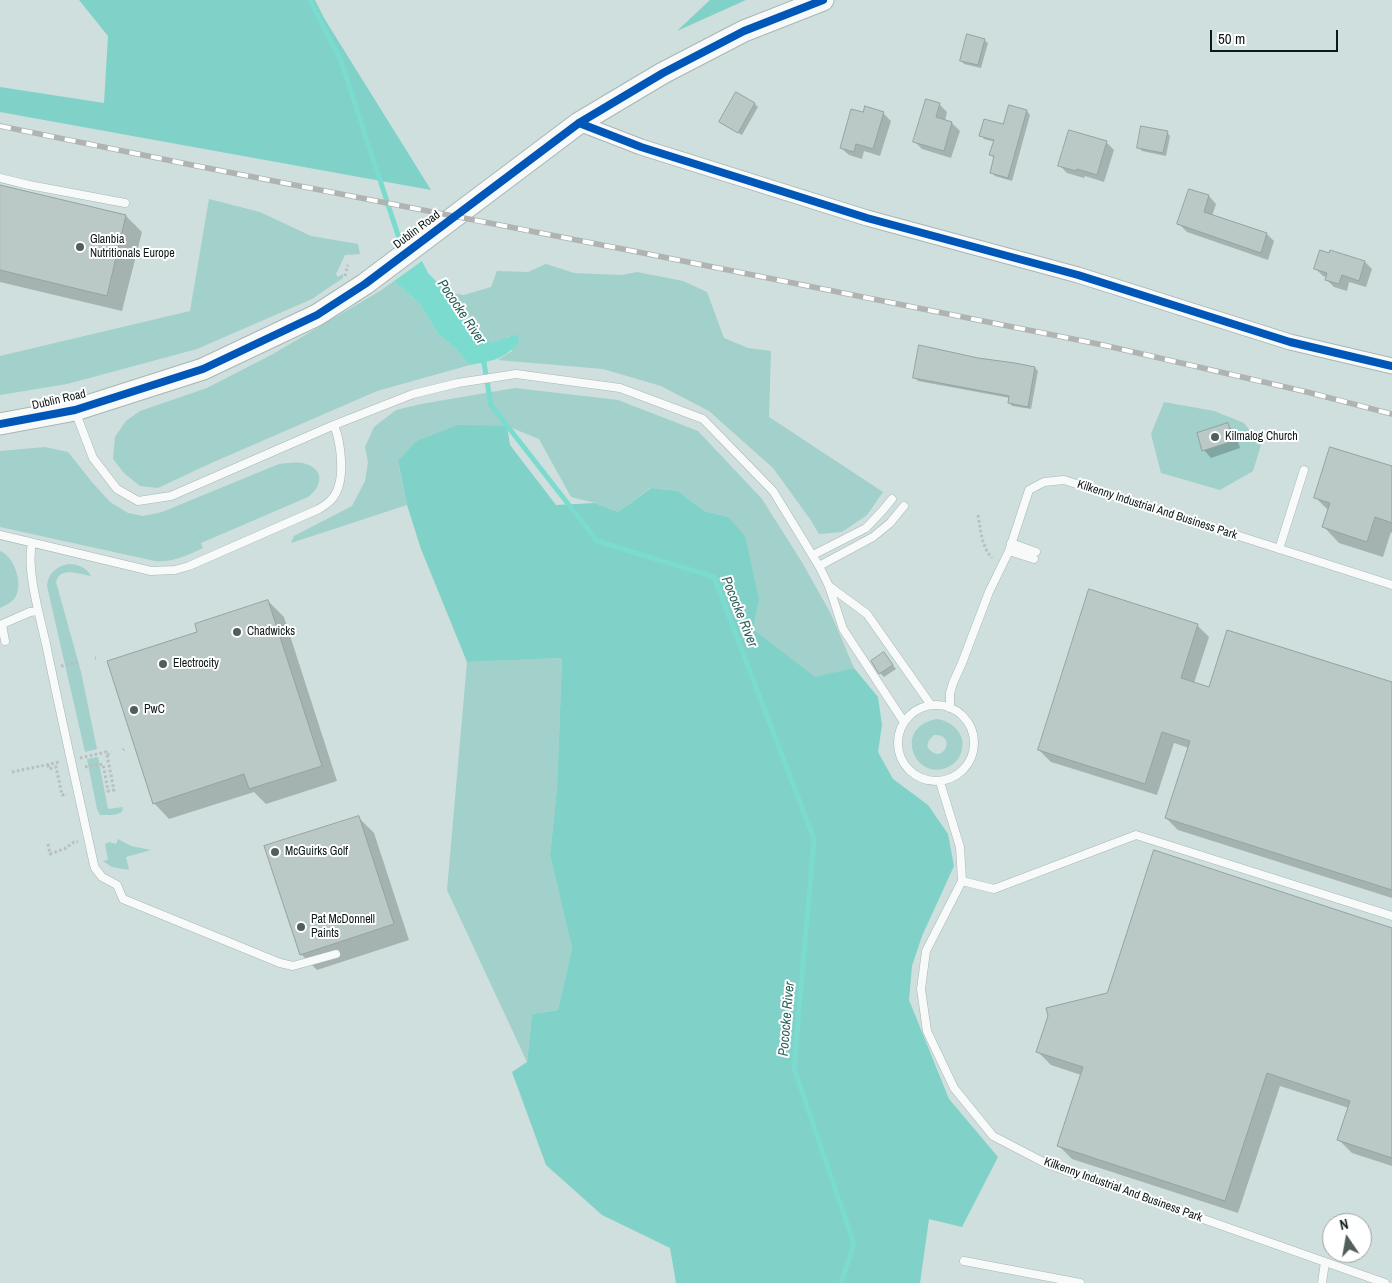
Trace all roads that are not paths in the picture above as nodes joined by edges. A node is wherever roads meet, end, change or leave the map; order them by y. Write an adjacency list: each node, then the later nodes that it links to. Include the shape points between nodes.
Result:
1 (823, 0): 2 (main road, Dublin Road, via 744,31)
2 (579, 122): 5 (street, via 641,147 867,218 1078,276 1290,342); 6 (main road, Dublin Road, via 365,284 317,315 203,369)
3 (0, 178): 4 (lane)
4 (125, 203)
5 (1392, 366)
6 (75, 410): 7 (main road, Dublin Road); 8 (lane, via 93,458 117,489 138,501 171,496)
7 (0, 424)
8 (334, 425): 13 (lane, via 341,464 338,488 330,502 189,566 151,571); 16 (lane, via 413,394 516,374 620,388 703,419 773,491)
9 (1304, 470): 15 (lane)
10 (892, 499): 16 (lane, via 866,528)
11 (904, 506): 18 (lane, via 890,524 873,537)
12 (0, 535): 13 (lane)
13 (32, 543): 21 (lane, via 30,563)
14 (1010, 547): 15 (lane, Kilkenny Industrial And Business Park, via 1029,490 1044,482 1064,480); 17 (lane); 25 (lane, Kilkenny Industrial And Business Park, via 953,683)
15 (1279, 549): 19 (lane, Kilkenny Industrial And Business Park)
16 (813, 555): 18 (lane)
17 (1035, 555)
18 (819, 566): 20 (lane)
19 (1392, 585)
20 (829, 586): 24 (lane, via 868,614); 26 (lane, via 843,629)
21 (38, 610): 22 (lane); 30 (lane, via 88,841 95,868 102,877 117,885 123,898 293,966)
22 (1, 625): 23 (lane)
23 (5, 641)
24 (931, 705): 25 (lane); 26 (lane, via 911,714)
25 (950, 708): 27 (lane, via 970,724 974,749 971,761 963,771)
26 (904, 722): 27 (lane, via 897,745 906,768 927,781)
27 (940, 782): 28 (lane, via 960,847)
28 (962, 881): 29 (lane, via 994,889 1136,835); 32 (lane, Kilkenny Industrial And Business Park, via 926,951 922,989 927,1030 954,1088 993,1136 1047,1164)
29 (1392, 916)
30 (336, 954)
31 (964, 1260): 35 (lane)
32 (1322, 1261)
33 (1325, 1263): 36 (lane)
34 (1328, 1263): 37 (lane, Kilkenny Industrial And Business Park)
35 (1080, 1283)
36 (1322, 1283)
37 (1384, 1283)

